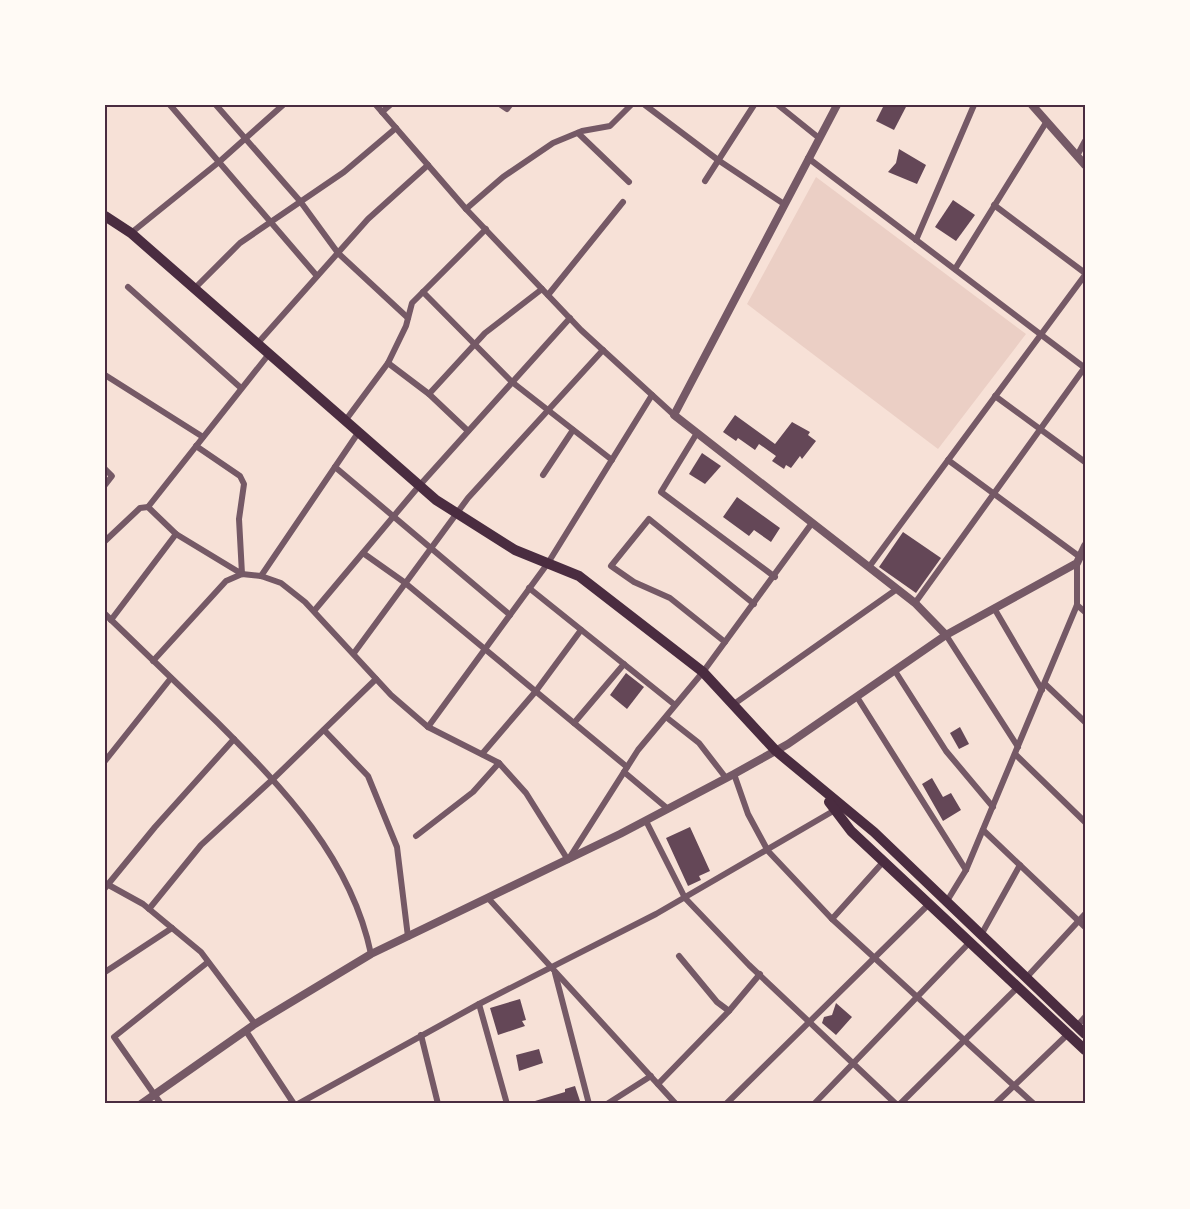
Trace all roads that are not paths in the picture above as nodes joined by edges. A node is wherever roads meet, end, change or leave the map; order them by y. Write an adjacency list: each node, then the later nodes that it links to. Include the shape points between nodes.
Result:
1 (170, 105): 25 (street)
2 (216, 105): 19 (street)
3 (283, 105): 19 (street)
4 (376, 105): 15 (street)
5 (390, 105): 15 (street)
6 (501, 105): 7 (street, via 507,109)
7 (510, 105)
8 (631, 105): 18 (street, via 610,126)
9 (645, 105): 24 (street)
10 (754, 105): 24 (street)
11 (778, 105): 20 (street)
12 (837, 105): 20 (street)
13 (974, 105): 39 (street)
14 (1035, 106): 16 (street)
15 (382, 112): 17 (street)
16 (1047, 122): 22 (street); 33 (street)
17 (396, 128): 26 (street); 30 (street, via 344,172)
18 (578, 133): 29 (street); 34 (street, via 536,154)
19 (245, 137): 25 (street); 30 (street)
20 (819, 138): 23 (street)
21 (1085, 141): 22 (street)
22 (1078, 154): 27 (street)
23 (808, 158): 32 (street); 39 (street)
24 (718, 160): 28 (street); 32 (street)
25 (219, 162): 36 (street); 38 (street)
26 (428, 165): 34 (street); 40 (street, via 368,219)
27 (1085, 165)
28 (705, 181)
29 (628, 182)
30 (300, 201): 36 (street); 40 (street)
31 (623, 202): 48 (street)
32 (784, 204): 65 (street)
33 (994, 205): 41 (street); 42 (street)
34 (466, 209): 37 (street)
35 (105, 216): 38 (highway)
36 (270, 222): 43 (street); 45 (street, via 240,243)
37 (486, 229): 46 (street); 47 (street)
38 (131, 233): 45 (highway)
39 (916, 240): 41 (street)
40 (338, 253): 43 (street); 49 (street)
41 (955, 269): 51 (street)
42 (1085, 274): 51 (street)
43 (317, 276): 52 (street)
44 (128, 287): 60 (street)
45 (194, 288): 52 (highway)
46 (542, 289): 48 (street); 53 (street)
47 (423, 292): 49 (street, via 412,303); 53 (street)
48 (548, 295): 50 (street)
49 (408, 318): 56 (street)
50 (570, 318): 54 (street); 59 (street)
51 (1041, 334): 57 (street); 63 (street)
52 (257, 344): 55 (highway)
53 (475, 345): 59 (street); 61 (street)
54 (603, 350): 62 (street); 64 (street)
55 (268, 354): 60 (street); 66 (highway)
56 (388, 363): 61 (street); 66 (street)
57 (1085, 367): 68 (street)
58 (105, 375): 72 (street)
59 (512, 382): 64 (street); 69 (street)
60 (242, 388): 72 (street)
61 (429, 394): 69 (street)
62 (652, 395): 65 (street); 74 (street)
63 (995, 396): 68 (street); 75 (street)
64 (549, 411): 67 (street); 84 (street)
65 (674, 415): 71 (street)
66 (345, 421): 70 (highway)
67 (573, 430): 74 (street); 79 (street)
68 (1042, 430): 76 (street); 82 (street)
69 (468, 431): 81 (street)
70 (358, 433): 77 (street); 81 (highway)
71 (697, 433): 86 (street); 97 (street, via 661,492)
72 (203, 437): 73 (street)
73 (196, 446): 83 (street); 95 (street, via 240,476 244,484 238,519)
74 (612, 460): 93 (street)
75 (948, 460): 82 (street); 94 (street)
76 (1085, 462)
77 (335, 467): 85 (street); 96 (street)
78 (105, 469): 80 (street, via 112,476)
79 (543, 475)
80 (105, 485)
81 (419, 486): 84 (highway); 85 (street)
82 (994, 494): 92 (street); 101 (street)
83 (148, 507): 87 (street); 88 (street, via 140,508)
84 (457, 514): 90 (street); 93 (highway, via 515,549)
85 (393, 516): 90 (street); 91 (street)
86 (812, 523): 94 (street); 97 (street)
87 (176, 534): 95 (street); 109 (street)
88 (105, 542)
89 (1085, 546): 92 (street)
90 (431, 547): 98 (street); 108 (street)
91 (363, 553): 98 (street); 105 (street)
92 (1078, 560): 103 (street); 104 (street)
93 (548, 563): 99 (street); 118 (highway, via 579,576)
94 (869, 567): 100 (street)
95 (242, 574): 96 (street); 115 (street, via 226,581)
96 (261, 576): 105 (street, via 281,583)
97 (775, 577): 102 (street)
98 (404, 582): 113 (street); 114 (street)
99 (529, 588): 108 (street); 110 (street)
100 (897, 589): 101 (street); 124 (street)
101 (915, 603): 111 (street)
102 (754, 604): 112 (street); 112 (street, via 649,519 611,566 634,582 670,598)
103 (1077, 605): 106 (street); 121 (street)
104 (994, 608): 111 (street); 121 (street)
105 (314, 611): 114 (street)
106 (1085, 612)
107 (105, 614): 109 (street)
108 (510, 615): 113 (street)
109 (111, 620): 115 (street)
110 (581, 630): 116 (street); 122 (street)
111 (946, 635): 117 (street); 132 (street)
112 (725, 642): 118 (street)
113 (485, 649): 122 (street); 129 (street)
114 (354, 653): 120 (street)
115 (153, 661): 119 (street)
116 (624, 663): 125 (street); 128 (street)
117 (895, 671): 123 (street); 142 (street, via 946,751)
118 (703, 672): 124 (highway); 125 (street)
119 (171, 678): 131 (street); 136 (street)
120 (376, 679): 129 (street); 130 (street)
121 (1043, 687): 127 (street); 132 (street)
122 (536, 691): 128 (street); 134 (street)
123 (857, 697): 133 (street); 153 (street)
124 (734, 704): 133 (highway)
125 (675, 705): 126 (street)
126 (666, 717): 138 (street); 139 (street, via 699,743)
127 (1085, 722)
128 (574, 723): 138 (street)
129 (428, 727): 134 (street)
130 (324, 730): 140 (street); 166 (street, via 368,776 397,847)
131 (234, 739): 140 (street); 154 (street)
132 (1018, 747): 135 (street)
133 (776, 751): 139 (street); 141 (highway)
134 (482, 754): 137 (street)
135 (1015, 754): 142 (street); 146 (street)
136 (105, 761)
137 (499, 763): 148 (street, via 474,792); 150 (street, via 526,793)
138 (625, 770): 143 (street); 150 (street)
139 (730, 776): 143 (street); 149 (street)
140 (273, 779): 159 (street, via 201,845); 168 (street, via 316,830 338,865 364,920)
141 (817, 787): 144 (highway); 157 (highway, via 874,832)
142 (993, 807): 147 (street)
143 (668, 808): 145 (street)
144 (835, 810): 149 (street); 151 (highway)
145 (646, 821): 150 (street); 156 (street)
146 (1085, 822)
147 (983, 830): 152 (street); 153 (street)
148 (416, 836)
149 (768, 851): 156 (street); 161 (street)
150 (568, 860): 155 (street)
151 (884, 861): 158 (highway); 161 (street)
152 (1020, 865): 162 (street); 165 (street)
153 (966, 870): 157 (street)
154 (106, 885): 159 (street)
155 (488, 898): 166 (street); 172 (street)
156 (685, 898): 172 (street); 174 (street)
157 (947, 901): 165 (highway)
158 (930, 903): 167 (highway); 170 (street)
159 (149, 909): 164 (street)
160 (1085, 914): 162 (street)
161 (832, 919): 170 (street)
162 (1078, 921): 163 (street); 175 (street)
163 (1085, 927)
164 (172, 928): 171 (street); 173 (street)
165 (981, 934): 175 (highway)
166 (408, 937): 168 (street)
167 (970, 942): 176 (highway); 177 (street)
168 (371, 954): 182 (street)
169 (679, 956): 179 (street)
170 (874, 958): 177 (street); 181 (street)
171 (208, 962): 182 (street); 193 (street, via 114,1037)
172 (552, 968): 178 (street); 190 (street); 200 (street)
173 (105, 972)
174 (760, 974): 179 (street); 181 (street)
175 (1026, 978): 183 (highway)
176 (1018, 987): 185 (highway); 187 (street)
177 (916, 999): 187 (street); 189 (street)
178 (479, 1004): 186 (street); 199 (street)
179 (729, 1011): 191 (street)
180 (1085, 1017): 183 (street)
181 (811, 1022): 189 (street); 203 (street)
182 (255, 1024): 184 (street)
183 (1081, 1030)
184 (246, 1031): 193 (street); 197 (street)
185 (1068, 1034): 188 (highway); 192 (street)
186 (421, 1035): 197 (street); 198 (street)
187 (963, 1041): 192 (street); 205 (street)
188 (1085, 1050)
189 (854, 1062): 204 (street); 205 (street)
190 (651, 1076): 191 (street); 201 (street)
191 (658, 1084): 202 (street)
192 (1014, 1086): 194 (street); 206 (street)
193 (155, 1095): 195 (street); 196 (street)
194 (1000, 1103)
195 (141, 1104)
196 (161, 1104)
197 (296, 1104)
198 (438, 1104)
199 (507, 1104)
200 (589, 1104)
201 (607, 1104)
202 (676, 1104)
203 (726, 1104)
204 (814, 1104)
205 (898, 1104)
206 (1034, 1104)

